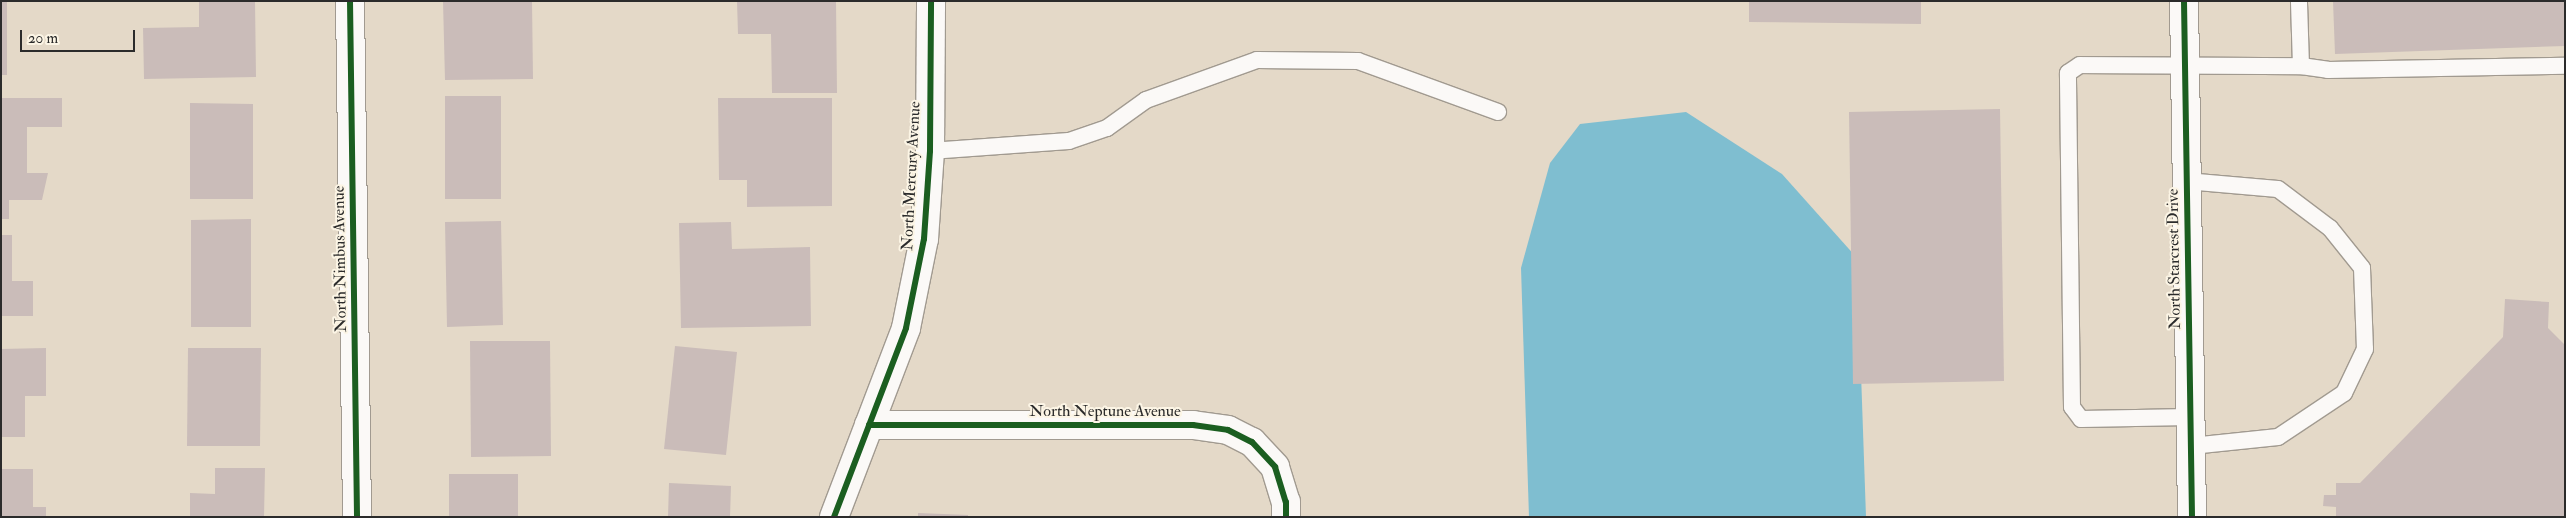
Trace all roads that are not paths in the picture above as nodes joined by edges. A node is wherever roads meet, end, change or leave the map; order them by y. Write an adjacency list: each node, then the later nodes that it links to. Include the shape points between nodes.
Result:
1 (350, 1): 14 (street, North Nimbus Avenue)
2 (931, 1): 9 (street, North Mercury Avenue)
3 (2184, 1): 5 (street, North Starcrest Drive)
4 (2299, 1): 6 (lane)
5 (2185, 64): 6 (lane); 10 (street, North Starcrest Drive); 11 (lane, via 2080,64 2068,74 2072,407 2082,419)
6 (2301, 66): 7 (lane, via 2328,70)
7 (2565, 66)
8 (1498, 112): 9 (lane, via 1358,61 1256,60 1146,100 1107,128 1069,141)
9 (930, 151): 12 (street, North Mercury Avenue, via 924,239 906,328)
10 (2186, 181): 11 (street, North Starcrest Drive); 13 (lane, via 2278,188 2330,228 2362,268 2365,349 2344,393 2278,437)
11 (2190, 417): 13 (street, North Starcrest Drive)
12 (869, 424): 15 (street, North Mercury Avenue); 16 (street, North Neptune Avenue, via 1193,425 1228,430 1252,442 1275,467 1286,502)
13 (2191, 446): 17 (street, North Starcrest Drive)
14 (357, 517)
15 (834, 517)
16 (1286, 517)
17 (2192, 517)

